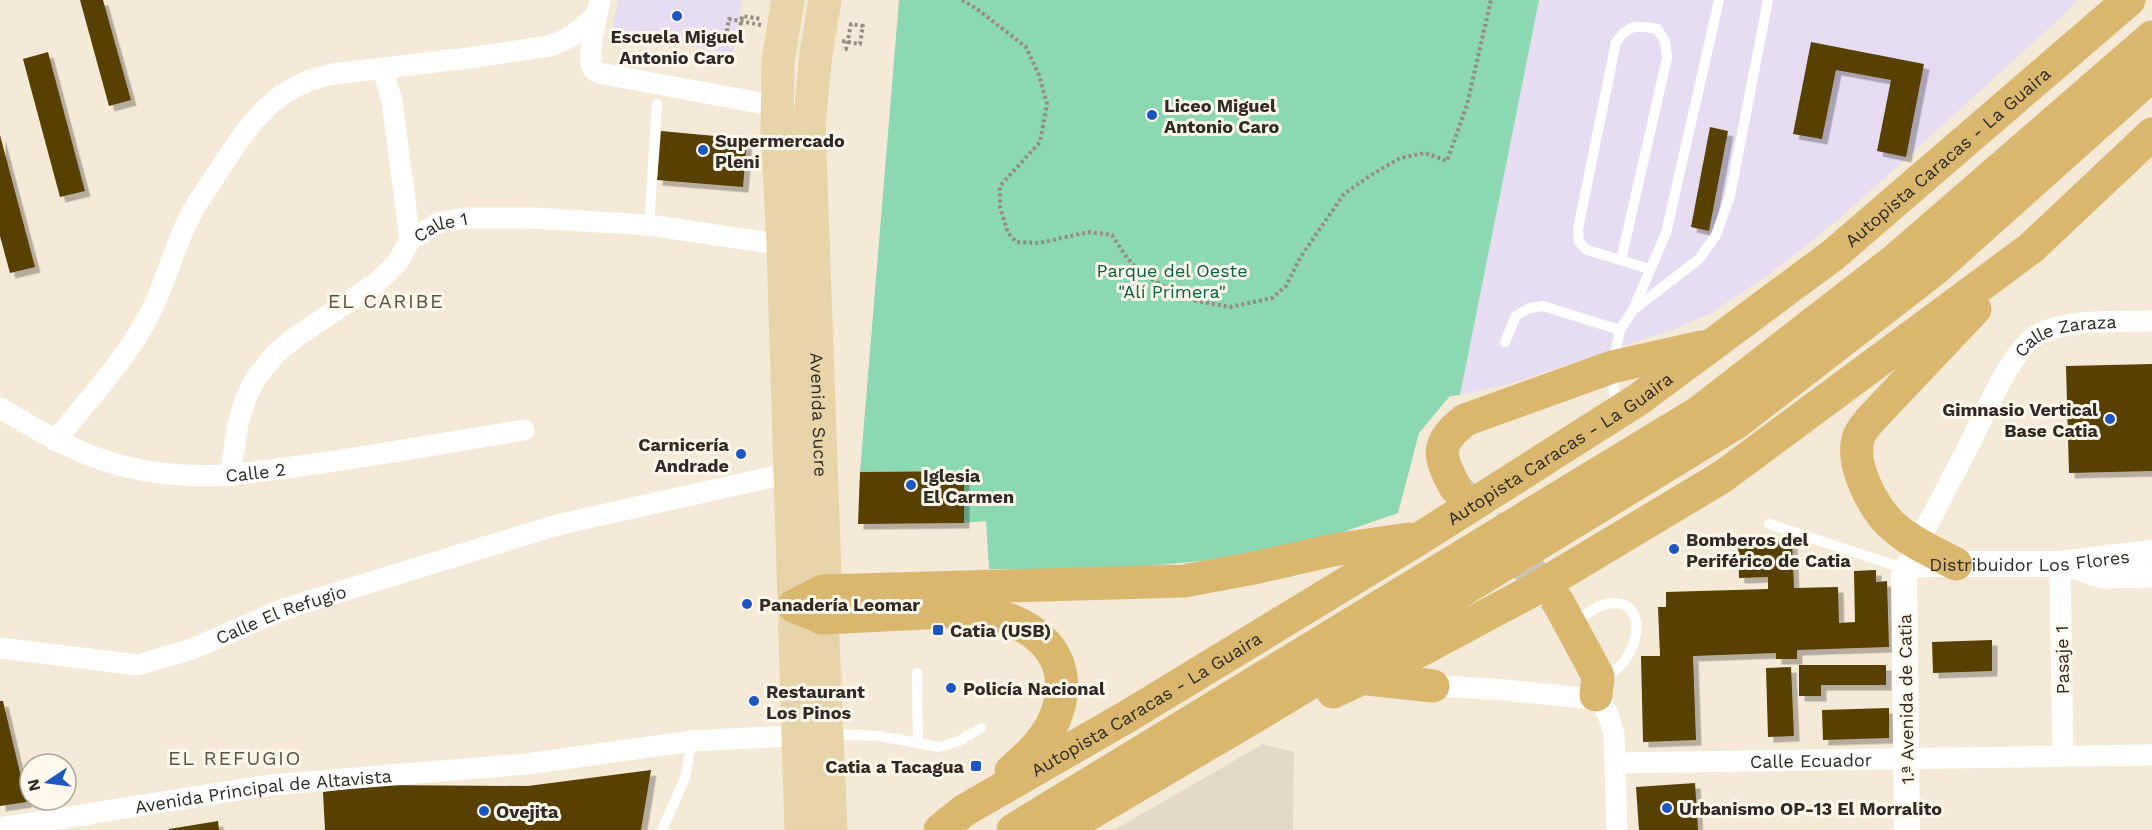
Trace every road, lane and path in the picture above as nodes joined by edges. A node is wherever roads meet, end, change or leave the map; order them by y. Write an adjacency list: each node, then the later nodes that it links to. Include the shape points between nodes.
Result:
1 (788, 0): 17 (main road, Avenida Sucre, via 779,49)
2 (825, 0): 18 (main road, Avenida Sucre)
3 (962, 0): 4 (path, via 1026,47 1047,104 1040,142 1000,186 1000,207 1008,233 1017,242 1040,243 1089,232 1112,235 1139,271 1163,286 1196,301 1230,307 1272,298 1286,286 1300,258 1344,194 1400,158 1425,153 1448,161 1467,105)
4 (1491, 0)
5 (1719, 0): 27 (lane, via 1666,233)
6 (1768, 0): 28 (lane, via 1730,196 1716,235 1699,259)
7 (2129, 0): 32 (highway, Autopista Caracas - La Guaira, via 1833,255)
8 (599, 7): 14 (street, via 571,37 550,46); 17 (street, via 592,66 601,73)
9 (742, 16): 10 (path, via 738,40 726,38)
10 (729, 19)
11 (2152, 37): 50 (highway, Autopista Caracas - La Guaira, via 1895,260 1699,411)
12 (860, 45): 13 (path, via 864,26 851,24)
13 (846, 49)
14 (384, 69): 23 (street, via 392,101); 37 (street, via 312,78 285,91 264,109 244,132 189,216 153,305 133,341)
15 (2152, 75): 21 (highway)
16 (657, 104): 22 (lane)
17 (777, 106): 18 (street); 24 (main road, Avenida Sucre)
18 (811, 107): 48 (main road, Avenida Sucre, via 810,174 825,573)
19 (2152, 115): 21 (highway)
20 (2152, 134): 25 (highway)
21 (2045, 170): 57 (highway, via 1934,270 1736,423)
22 (649, 225): 23 (street, Calle 1, via 465,218 438,223); 24 (street, Calle 1)
23 (410, 240): 39 (street, Calle 1, via 397,263 375,284 276,353 256,378 238,424)
24 (783, 246): 38 (main road, Avenida Sucre)
25 (2031, 248): 44 (highway, via 1859,436 1857,457 1865,487); 52 (highway, via 1722,477 1537,588)
26 (1621, 260): 26 (lane, via 1587,250 1579,242 1578,229 1616,42 1623,32 1636,25 1657,29 1665,41 1667,58); 27 (lane)
27 (1650, 269): 28 (lane)
28 (1633, 310): 30 (lane)
29 (2152, 321): 44 (street, Calle Zaraza, via 2080,323 2036,335 2024,346 2002,380)
30 (1620, 330): 31 (lane, via 1543,306 1516,316); 33 (lane)
31 (1505, 342)
32 (1715, 344): 33 (highway); 35 (highway, Autopista Caracas - La Guaira)
33 (1612, 367): 35 (lane); 40 (highway, via 1465,420 1448,434 1442,449 1444,467)
34 (0, 408): 37 (street, Calle 2)
35 (1616, 414): 42 (highway, Autopista Caracas - La Guaira)
36 (524, 430): 39 (street, Calle 2)
37 (55, 441): 39 (street, Calle 2, via 131,468 194,477)
38 (790, 473): 48 (main road, Avenida Sucre); 51 (street, Calle El Refugio, via 556,525 284,609 192,650 138,665)
39 (230, 476)
40 (1455, 487)
41 (1769, 524): 44 (lane)
42 (1433, 531): 48 (highway, via 1184,581); 50 (highway); 66 (highway, Autopista Caracas - La Guaira)
43 (2152, 553): 46 (street, Distribuidor Los Flores)
44 (1912, 556): 45 (highway); 64 (street, 1.ª Avenida de Catia, via 1904,575)
45 (1956, 564): 46 (street, Distribuidor Los Flores)
46 (2060, 564): 47 (street, via 2103,578); 63 (street, Pasaje 1)
47 (2152, 577)
48 (813, 605): 59 (main road, Avenida Sucre); 66 (highway, via 989,612 1038,634 1052,652 1063,690 1055,719 1043,740)
49 (1565, 613): 56 (highway); 56 (lane, via 1605,604 1622,605 1633,613 1637,633 1633,650)
50 (1366, 614): 71 (highway, Autopista Caracas - La Guaira)
51 (0, 648)
52 (1425, 648): 54 (highway); 55 (highway, via 1422,661)
53 (917, 673): 61 (lane)
54 (1359, 678): 55 (highway); 57 (highway, via 1303,708)
55 (1433, 686): 56 (street, via 1583,698)
56 (1597, 686): 65 (street, via 1614,734)
57 (1264, 711): 72 (highway)
58 (981, 728): 61 (lane, via 939,747)
59 (811, 734): 60 (street, Avenida Principal de Altavista); 61 (lane, via 879,736); 69 (main road, Avenida Sucre); 70 (main road, Avenida Sucre)
60 (692, 741): 67 (street, Avenida Principal de Altavista, via 527,764 270,785); 68 (lane, via 685,778)
61 (918, 744)
62 (2152, 755): 63 (street, Calle Ecuador)
63 (2063, 756): 64 (street, Calle Ecuador)
64 (1906, 759): 65 (street, Calle Ecuador); 74 (street, 1.ª Avenida de Catia)
65 (1616, 763): 73 (street)
66 (952, 820)
67 (0, 828)
68 (662, 830)
69 (801, 830)
70 (831, 830)
71 (1013, 830)
72 (1062, 830)
73 (1617, 830)
74 (1907, 830)

